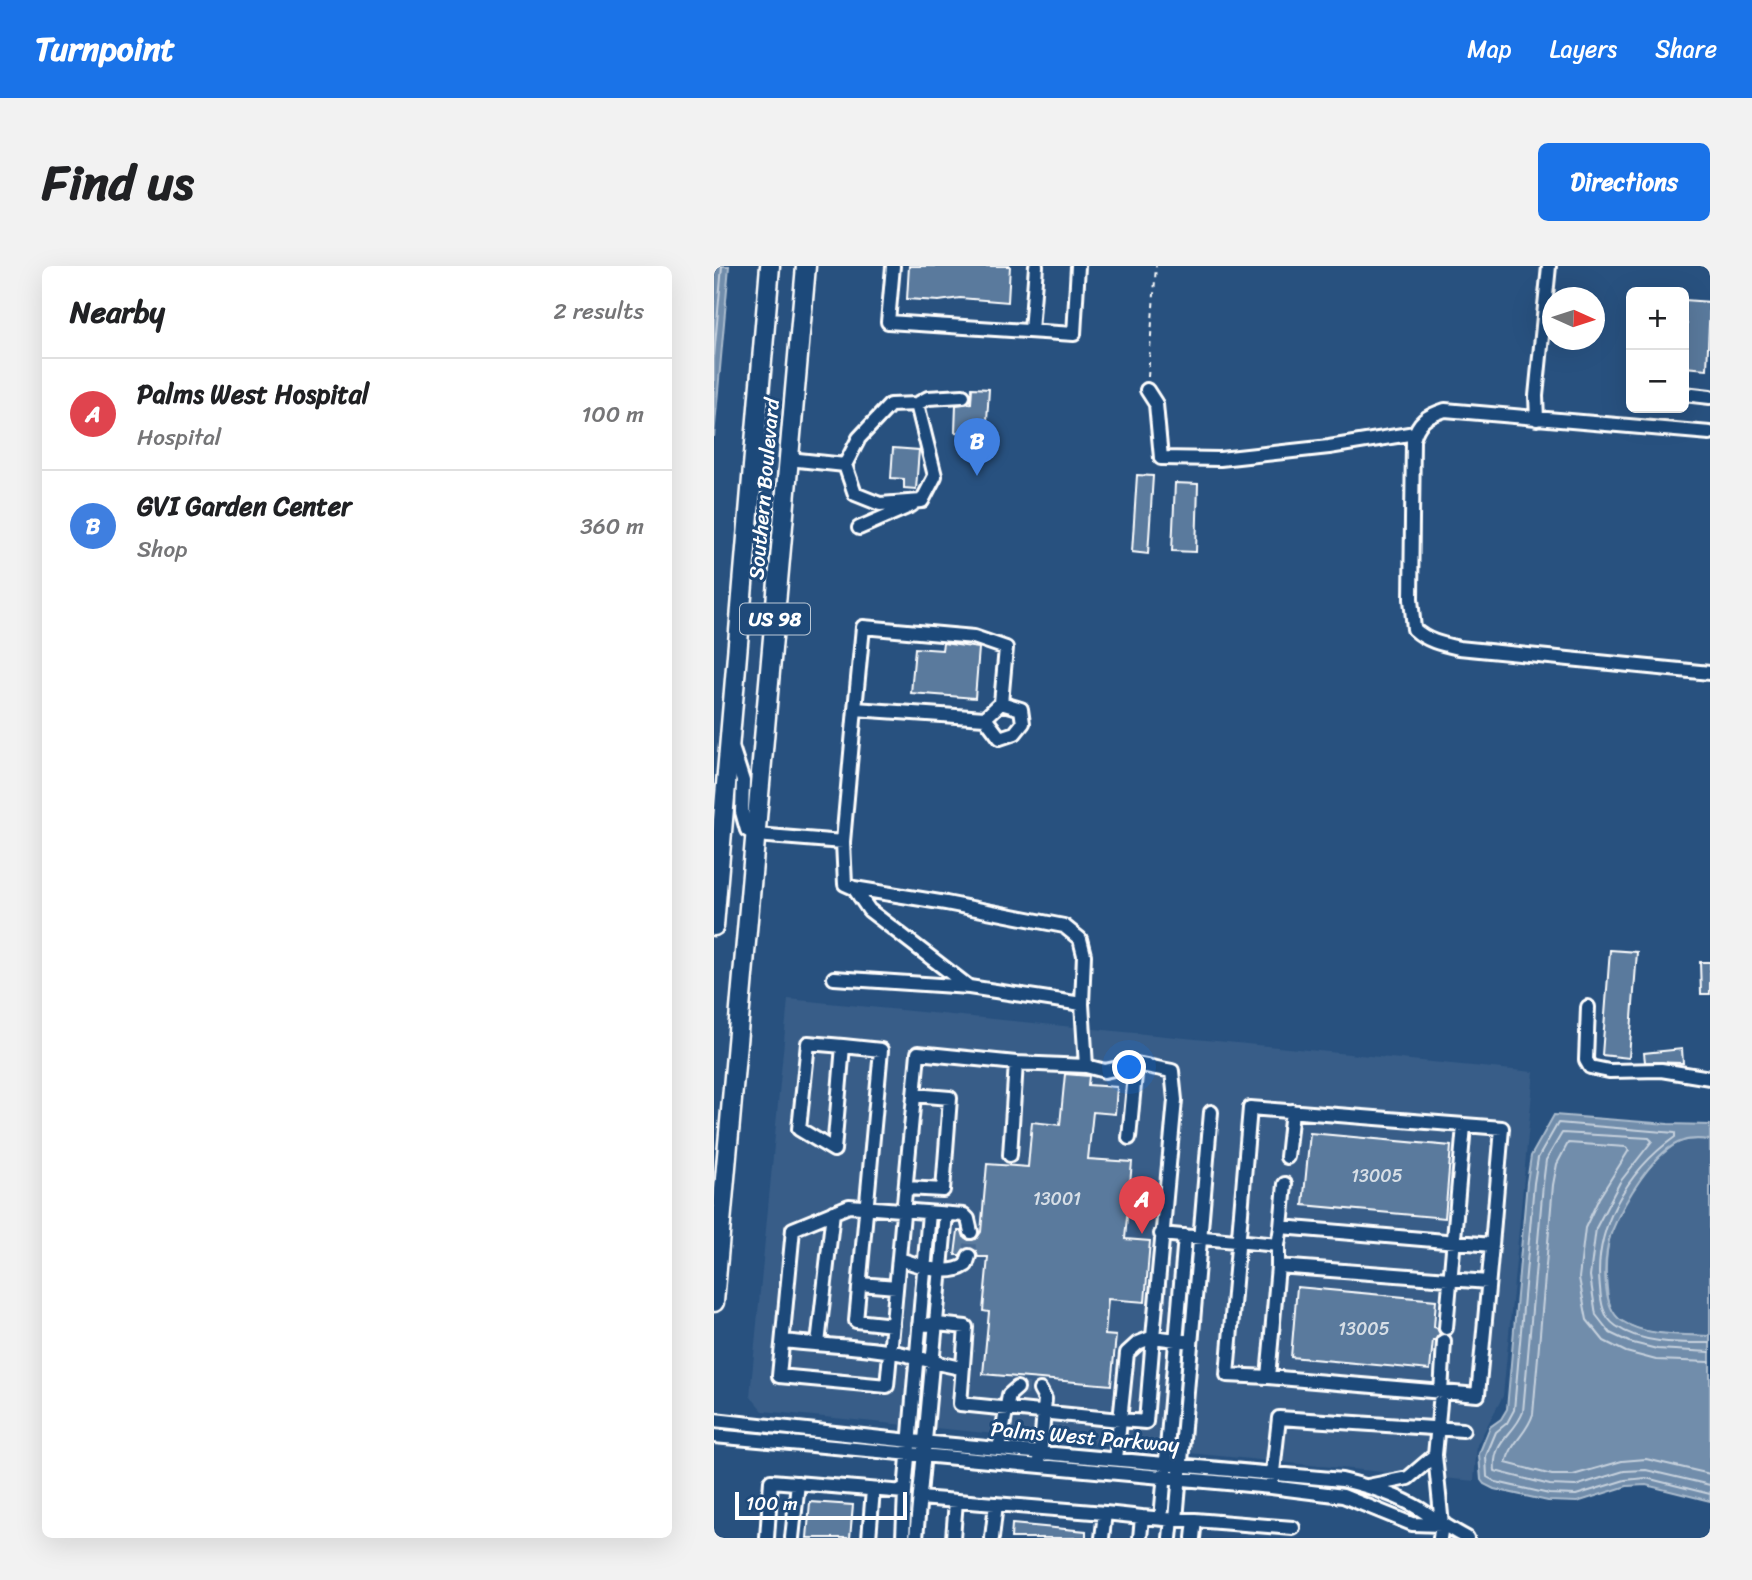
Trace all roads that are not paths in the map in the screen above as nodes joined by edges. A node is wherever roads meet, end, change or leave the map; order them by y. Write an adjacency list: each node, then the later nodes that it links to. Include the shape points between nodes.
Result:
1 (770, 266): 24 (highway, Southern Boulevard / US 98)
2 (806, 266): 16 (highway, Southern Boulevard / US 98)
3 (893, 266): 7 (street, via 888,322)
4 (1036, 266): 7 (street)
5 (1078, 266): 7 (street, via 1074,334)
6 (1549, 266): 13 (street)
7 (1031, 331)
8 (1147, 390): 14 (street, via 1156,404 1161,458 1220,459)
9 (1689, 395): 11 (street)
10 (963, 396): 12 (street, via 928,398)
11 (1710, 397)
12 (917, 404): 17 (street, via 890,405 859,438); 18 (street, via 935,477)
13 (1537, 418): 14 (street, via 1445,410 1428,415); 15 (street)
14 (1415, 432): 20 (street, via 1411,617 1413,629 1423,638 1458,648)
15 (1710, 433)
16 (789, 459): 17 (street); 25 (highway, Southern Boulevard / US 98)
17 (845, 465): 18 (street, via 855,494 880,504)
18 (922, 501): 19 (street)
19 (859, 528)
20 (1710, 673)
21 (1001, 703): 22 (street, via 1006,649 974,637 863,627); 23 (street); 23 (street, via 1021,709 1023,723 1015,733 1000,738)
22 (855, 709): 23 (street); 26 (street)
23 (985, 718)
24 (731, 743): 25 (street, via 743,781 742,812 747,830); 28 (highway, Southern Boulevard / US 98)
25 (757, 835): 26 (street); 70 (highway, Southern Boulevard / US 98)
26 (842, 842): 27 (street, via 845,884)
27 (854, 888): 30 (street, via 869,909); 31 (street, via 1064,926 1080,939 1084,955)
28 (714, 926)
29 (834, 978): 30 (street)
30 (969, 987): 31 (street)
31 (1082, 1004): 36 (street)
32 (1588, 1007): 37 (street, via 1586,1060 1590,1067)
33 (843, 1046): 33 (street, via 841,1072 834,1150 799,1129 808,1043); 47 (street, via 881,1050)
34 (1016, 1063): 36 (street); 38 (street, via 918,1054); 43 (street)
35 (1136, 1064): 36 (street, via 1105,1071); 42 (street); 54 (street, via 1172,1072 1175,1100)
36 (1086, 1066)
37 (1710, 1078)
38 (914, 1095): 46 (street); 46 (street, via 950,1098 943,1190)
39 (1292, 1111): 41 (street); 44 (street); 57 (street, via 1251,1108)
40 (1211, 1112): 56 (street)
41 (1464, 1126): 58 (street); 60 (street, via 1502,1128)
42 (1129, 1138)
43 (1010, 1155)
44 (1287, 1157)
45 (1285, 1184): 52 (street)
46 (906, 1188): 48 (street)
47 (868, 1208): 48 (street); 49 (street, via 849,1206); 68 (street)
48 (904, 1211): 50 (street); 62 (street)
49 (833, 1212): 75 (street, via 793,1229); 78 (street)
50 (929, 1213): 51 (street); 63 (street)
51 (946, 1214): 53 (street, via 964,1216); 65 (street)
52 (1282, 1227): 58 (street); 59 (street)
53 (971, 1232)
54 (1161, 1234): 55 (street); 74 (street)
55 (1185, 1237): 56 (street); 76 (street)
56 (1200, 1238): 57 (street); 77 (street)
57 (1240, 1241): 59 (street); 83 (street, via 1227,1375)
58 (1454, 1242): 60 (street); 66 (street)
59 (1278, 1245): 64 (street)
60 (1492, 1245): 67 (street)
61 (969, 1256): 65 (street, via 960,1268)
62 (899, 1259): 63 (street); 69 (street)
63 (925, 1266): 65 (street); 73 (street)
64 (1278, 1266): 66 (street); 83 (street)
65 (941, 1270): 71 (street)
66 (1451, 1278): 67 (street); 86 (street)
67 (1488, 1282): 86 (street, via 1478,1395)
68 (860, 1284): 69 (street); 72 (street, via 856,1321)
69 (897, 1287): 72 (street)
70 (714, 1302)
71 (937, 1324): 73 (street); 81 (street); 82 (street, via 966,1327)
72 (893, 1325): 79 (street)
73 (919, 1325): 80 (street)
74 (1153, 1338): 76 (street); 90 (street, via 1127,1353); 90 (street, via 1146,1422)
75 (783, 1340): 78 (street); 79 (street, via 779,1376 887,1386)
76 (1175, 1341): 77 (street); 100 (street)
77 (1191, 1342): 101 (street)
78 (818, 1345): 79 (street)
79 (890, 1351): 80 (street)
80 (917, 1356): 81 (street); 94 (street)
81 (933, 1361): 82 (street); 95 (street)
82 (963, 1368): 87 (street, via 960,1404)
83 (1268, 1377): 86 (street)
84 (1017, 1388): 87 (street, via 1009,1395)
85 (1040, 1390): 88 (street)
86 (1441, 1393): 91 (street)
87 (1006, 1409): 88 (street); 96 (street)
88 (1044, 1413): 90 (street); 98 (street)
89 (714, 1420): 94 (street, Palms West Parkway)
90 (1120, 1420): 99 (street)
91 (1438, 1429): 92 (street); 97 (street); 102 (street, via 1279,1418)
92 (1463, 1430)
93 (714, 1436): 94 (street, Palms West Parkway)
94 (909, 1447): 95 (street, Palms West Parkway); 106 (street)
95 (926, 1448): 96 (street, Palms West Parkway); 98 (street, Palms West Parkway); 107 (street)
96 (999, 1449): 98 (street, Palms West Parkway)
97 (1435, 1455): 104 (street, via 1408,1478); 115 (street)
98 (1040, 1459): 99 (street, Palms West Parkway); 100 (street, Palms West Parkway)
99 (1116, 1460): 100 (street, Palms West Parkway)
100 (1164, 1470): 101 (street, Palms West Parkway); 112 (street)
101 (1181, 1472): 102 (street, Palms West Parkway); 112 (street)
102 (1272, 1480): 104 (street, Palms West Parkway, via 1342,1480); 115 (street, Palms West Parkway, via 1343,1496)
103 (798, 1483): 105 (street); 116 (street, via 771,1481); 117 (street)
104 (1366, 1486): 115 (street, Palms West Parkway, via 1418,1508)
105 (873, 1490): 106 (street); 118 (street)
106 (905, 1492): 119 (street)
107 (920, 1497): 108 (street); 120 (street)
108 (956, 1501): 109 (street); 121 (street)
109 (996, 1504): 110 (street); 122 (street)
110 (1105, 1513): 111 (street); 123 (street)
111 (1142, 1517): 112 (street); 124 (street)
112 (1170, 1519): 113 (street); 125 (street)
113 (1195, 1520): 114 (street); 126 (street)
114 (1293, 1528)
115 (1441, 1532): 127 (street, Palms West Parkway)
116 (766, 1538)
117 (793, 1538)
118 (869, 1538)
119 (903, 1538)
120 (916, 1538)
121 (953, 1538)
122 (992, 1538)
123 (1102, 1538)
124 (1140, 1538)
125 (1170, 1538)
126 (1193, 1538)
127 (1467, 1538)

